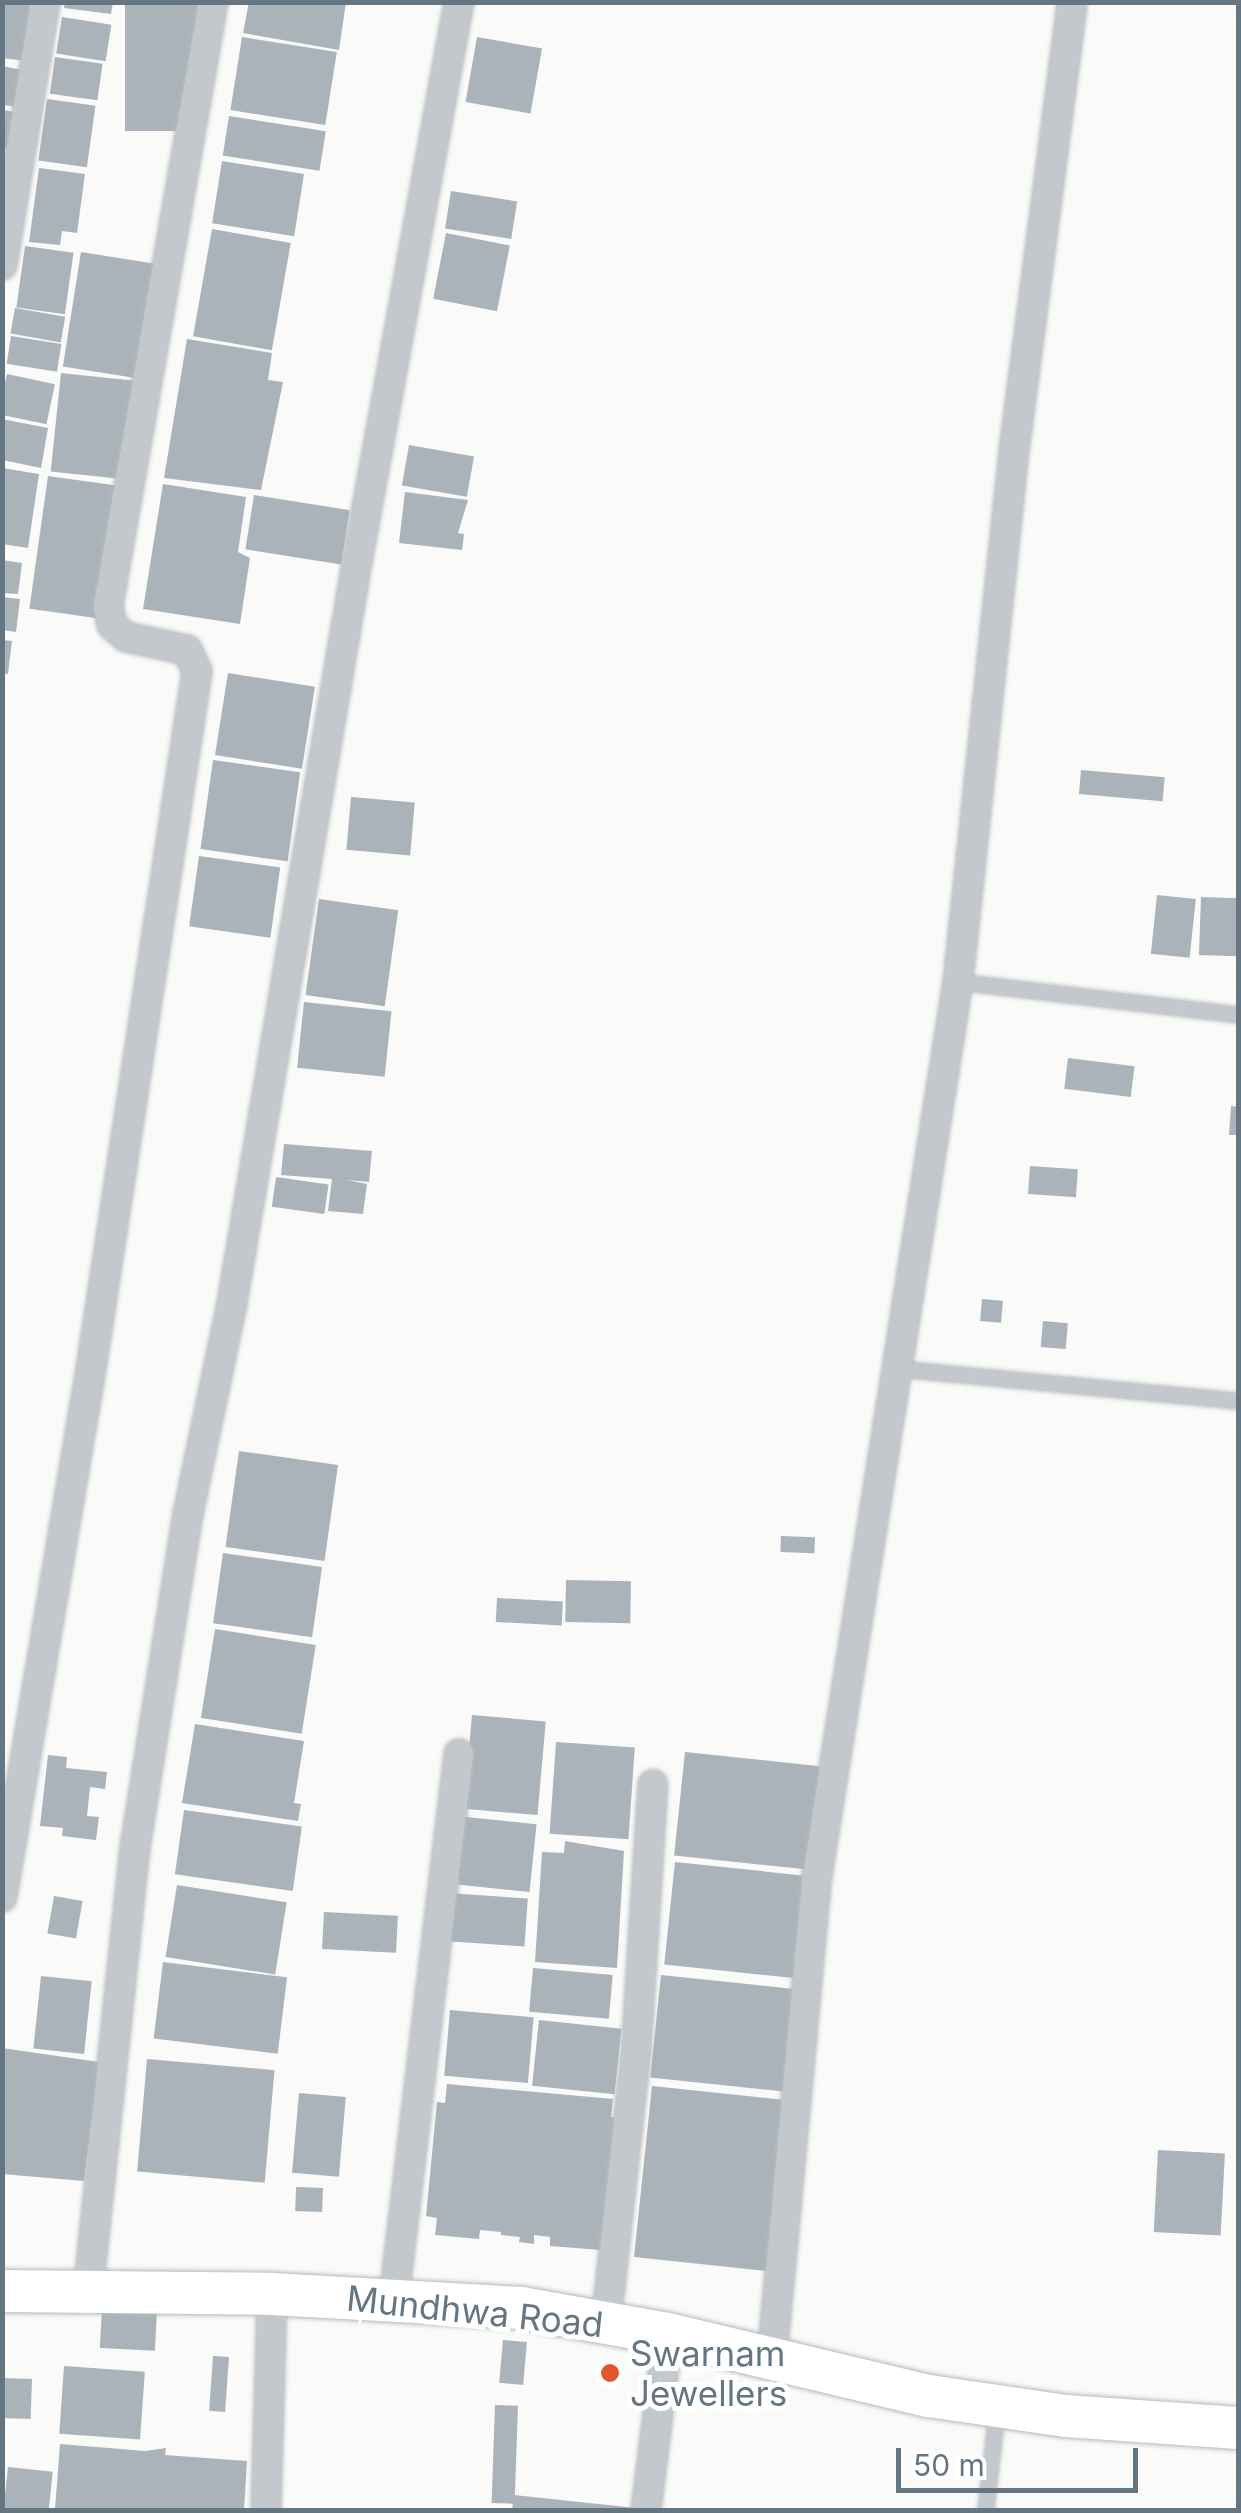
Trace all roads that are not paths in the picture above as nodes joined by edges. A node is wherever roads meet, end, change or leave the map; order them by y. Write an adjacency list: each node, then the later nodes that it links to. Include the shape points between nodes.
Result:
1 (45, 2): 5 (street)
2 (214, 2): 12 (street, via 108,606 112,625 126,637 188,650 197,670 91,1369)
3 (458, 2): 14 (street, via 231,1309 188,1514 134,1854)
4 (1072, 2): 6 (street, via 1014,451)
5 (2, 264)
6 (958, 982): 7 (lane); 8 (street)
7 (1238, 1015)
8 (897, 1369): 9 (lane); 19 (street, via 818,1876)
9 (1238, 1401)
10 (459, 1754): 16 (street)
11 (653, 1785): 17 (street, via 636,2054)
12 (2, 1897)
13 (2, 2291): 14 (main road, Mundhwa Road)
14 (88, 2293): 15 (main road, Mundhwa Road)
15 (272, 2294): 16 (main road, Mundhwa Road); 22 (street)
16 (394, 2298): 17 (main road, Mundhwa Road, via 522,2308)
17 (606, 2323): 18 (main road, Mundhwa Road)
18 (668, 2334): 19 (main road, Mundhwa Road); 23 (street)
19 (772, 2358): 20 (main road, Mundhwa Road)
20 (998, 2406): 21 (main road, Mundhwa Road); 24 (lane)
21 (1238, 2428)
22 (266, 2510)
23 (646, 2510)
24 (986, 2510)

